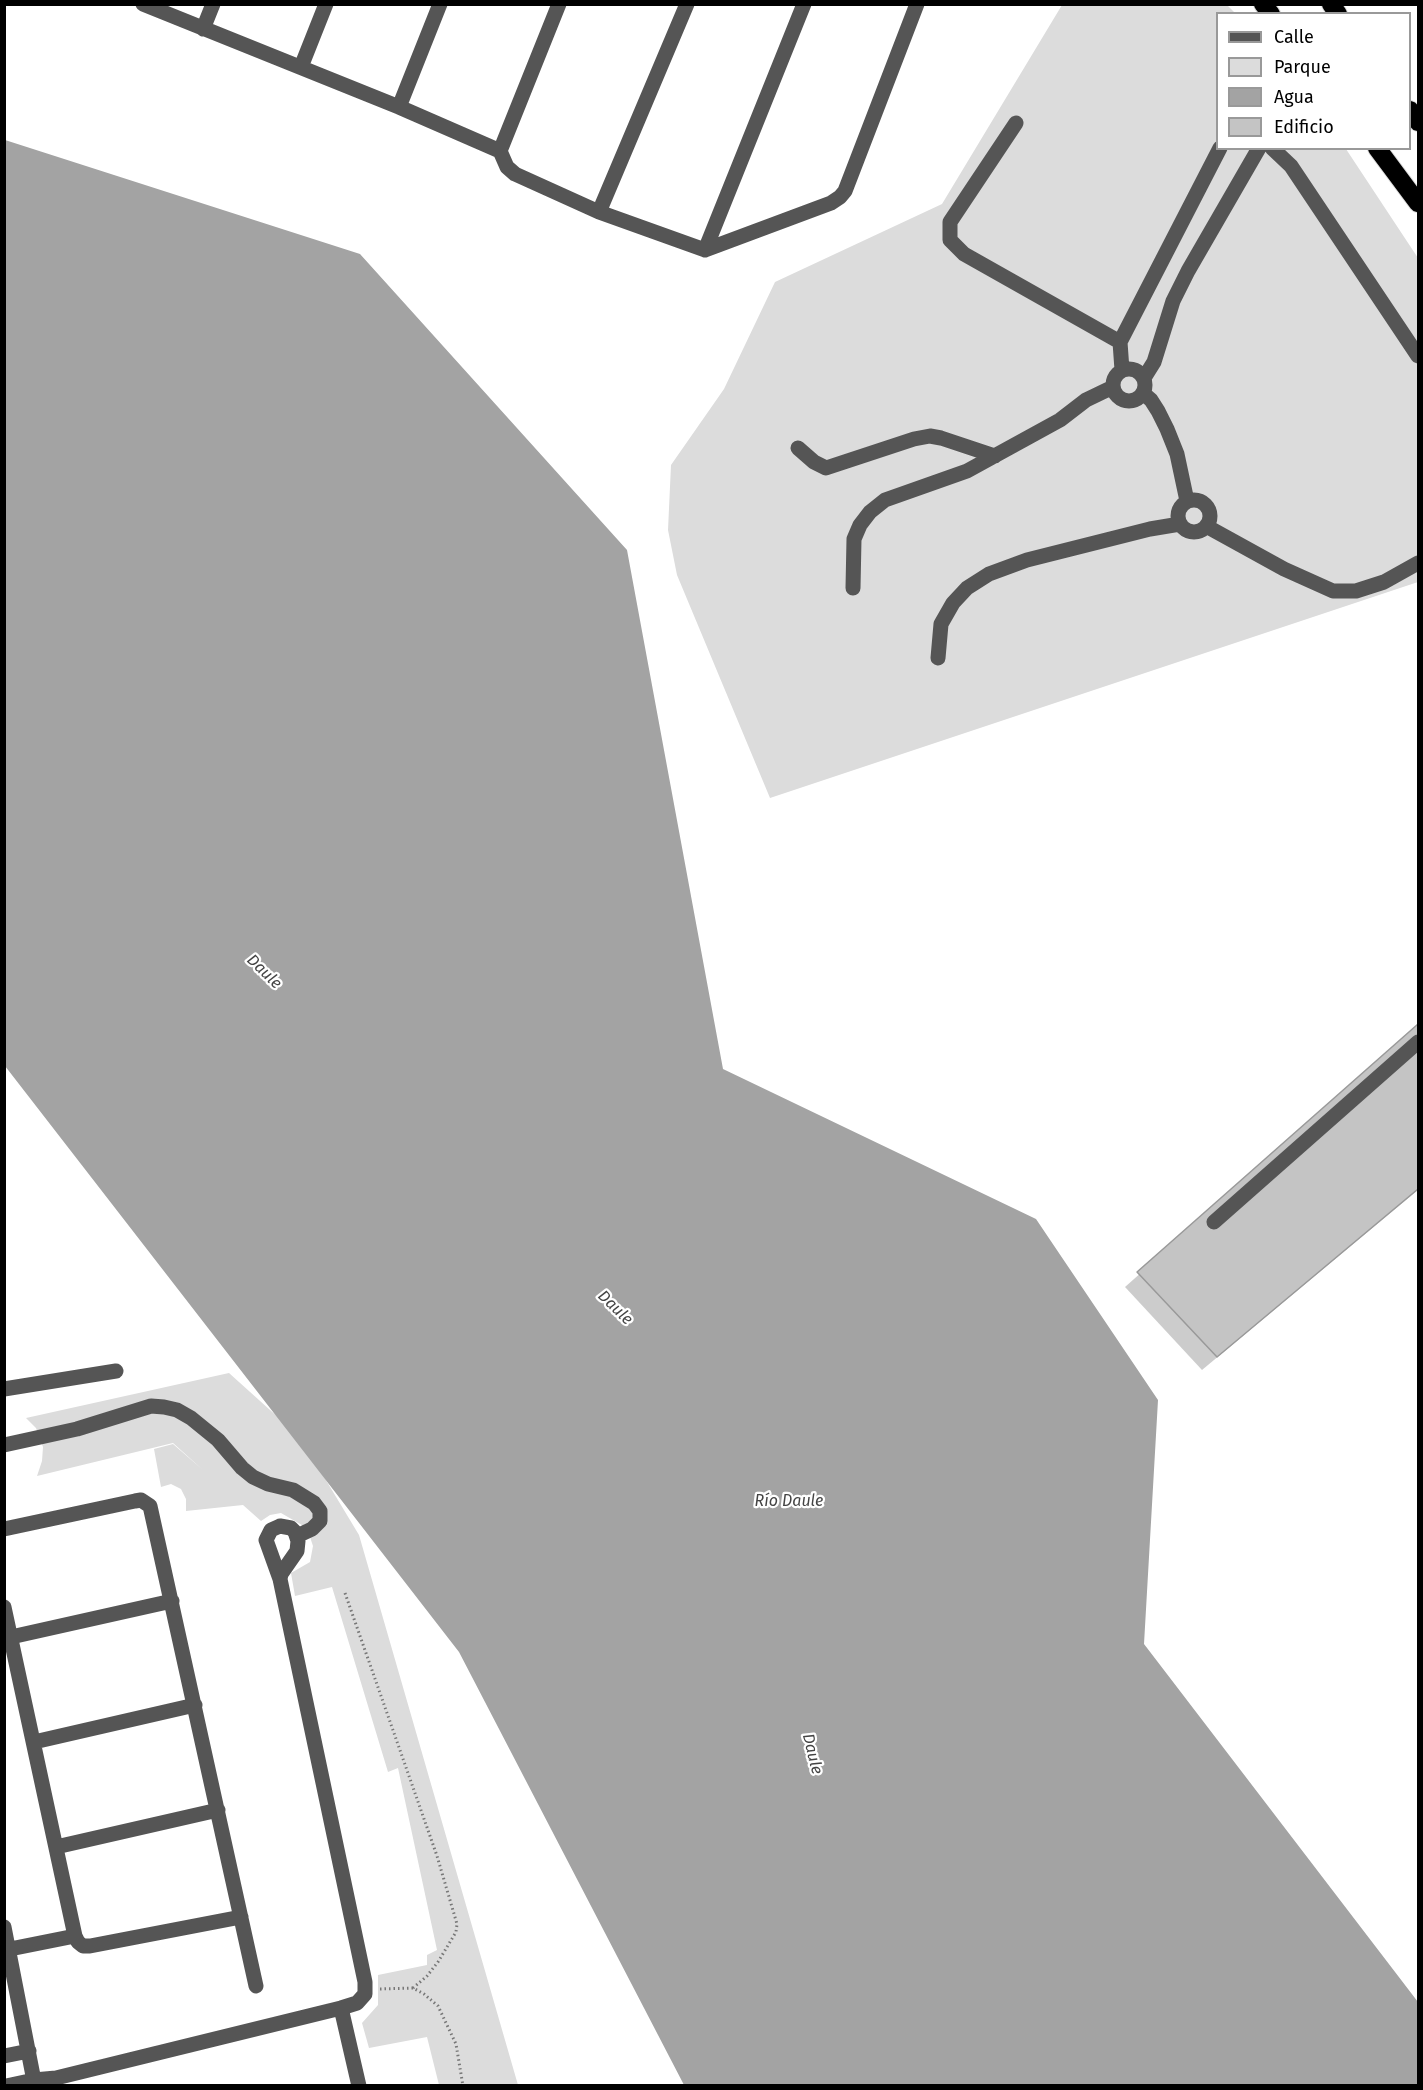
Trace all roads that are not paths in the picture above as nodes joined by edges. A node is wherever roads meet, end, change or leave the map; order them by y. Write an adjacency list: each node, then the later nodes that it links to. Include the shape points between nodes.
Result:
1 (143, 4): 9 (street)
2 (213, 4): 9 (street)
3 (326, 4): 10 (street)
4 (441, 4): 11 (street)
5 (559, 4): 17 (street)
6 (687, 4): 19 (street)
7 (804, 4): 20 (street)
8 (917, 4): 20 (street, via 840,197)
9 (203, 29): 10 (street)
10 (300, 66): 11 (street)
11 (399, 107): 17 (street)
12 (1016, 123): 21 (street, via 950,222 950,240 964,254)
13 (1219, 150): 21 (street)
14 (1258, 150): 24 (street, via 1173,301 1159,349)
15 (1274, 150): 22 (street, via 1297,175)
16 (1379, 150): 18 (highway)
17 (500, 151): 19 (street, via 514,174)
18 (1419, 203)
19 (599, 212): 20 (street)
20 (705, 250)
21 (1120, 342): 23 (street)
22 (1419, 356)
23 (1122, 370): 24 (street, via 1139,371); 25 (street, via 1115,376)
24 (1144, 378): 26 (street)
25 (1113, 387): 26 (street, via 1120,399 1129,402); 28 (street)
26 (1144, 394): 29 (street, via 1167,429)
27 (798, 448): 28 (street, via 826,468 930,436)
28 (995, 456): 33 (street, via 967,471 885,500 870,512 854,539)
29 (1187, 501): 30 (street, via 1179,510); 31 (street, via 1200,500 1205,504 1210,515)
30 (1180, 524): 31 (street, via 1192,532); 34 (street, via 1027,560 989,574 953,603 941,624)
31 (1206, 526): 32 (street, via 1333,591 1356,591 1384,582)
32 (1419, 563)
33 (854, 588)
34 (938, 658)
35 (1419, 1042): 36 (street)
36 (1214, 1222)
37 (116, 1371): 38 (street)
38 (4, 1389)
39 (4, 1444): 41 (street, via 77,1429 151,1406 177,1410 218,1440 253,1477 293,1490 314,1503 320,1510 320,1521)
40 (4, 1529): 43 (street, via 135,1501 146,1502 152,1512)
41 (297, 1536): 42 (street, via 297,1551); 42 (street, via 286,1526 275,1527 267,1534 266,1545)
42 (280, 1579): 55 (street, via 366,1989 362,2000)
43 (172, 1601): 45 (street); 46 (street)
44 (4, 1607): 45 (street)
45 (11, 1637): 47 (street)
46 (195, 1705): 47 (street); 48 (street)
47 (34, 1742): 49 (street)
48 (218, 1810): 49 (street); 50 (street)
49 (56, 1847): 52 (street)
50 (242, 1917): 52 (street, via 90,1946 78,1942); 54 (street)
51 (4, 1927): 53 (street)
52 (75, 1936): 53 (street)
53 (10, 1950): 56 (street)
54 (256, 1986)
55 (341, 2008): 58 (street); 61 (street)
56 (29, 2051): 57 (street); 58 (street); 59 (street)
57 (4, 2056)
58 (57, 2082): 59 (street)
59 (35, 2083): 60 (street)
60 (6, 2085)
61 (359, 2085)

